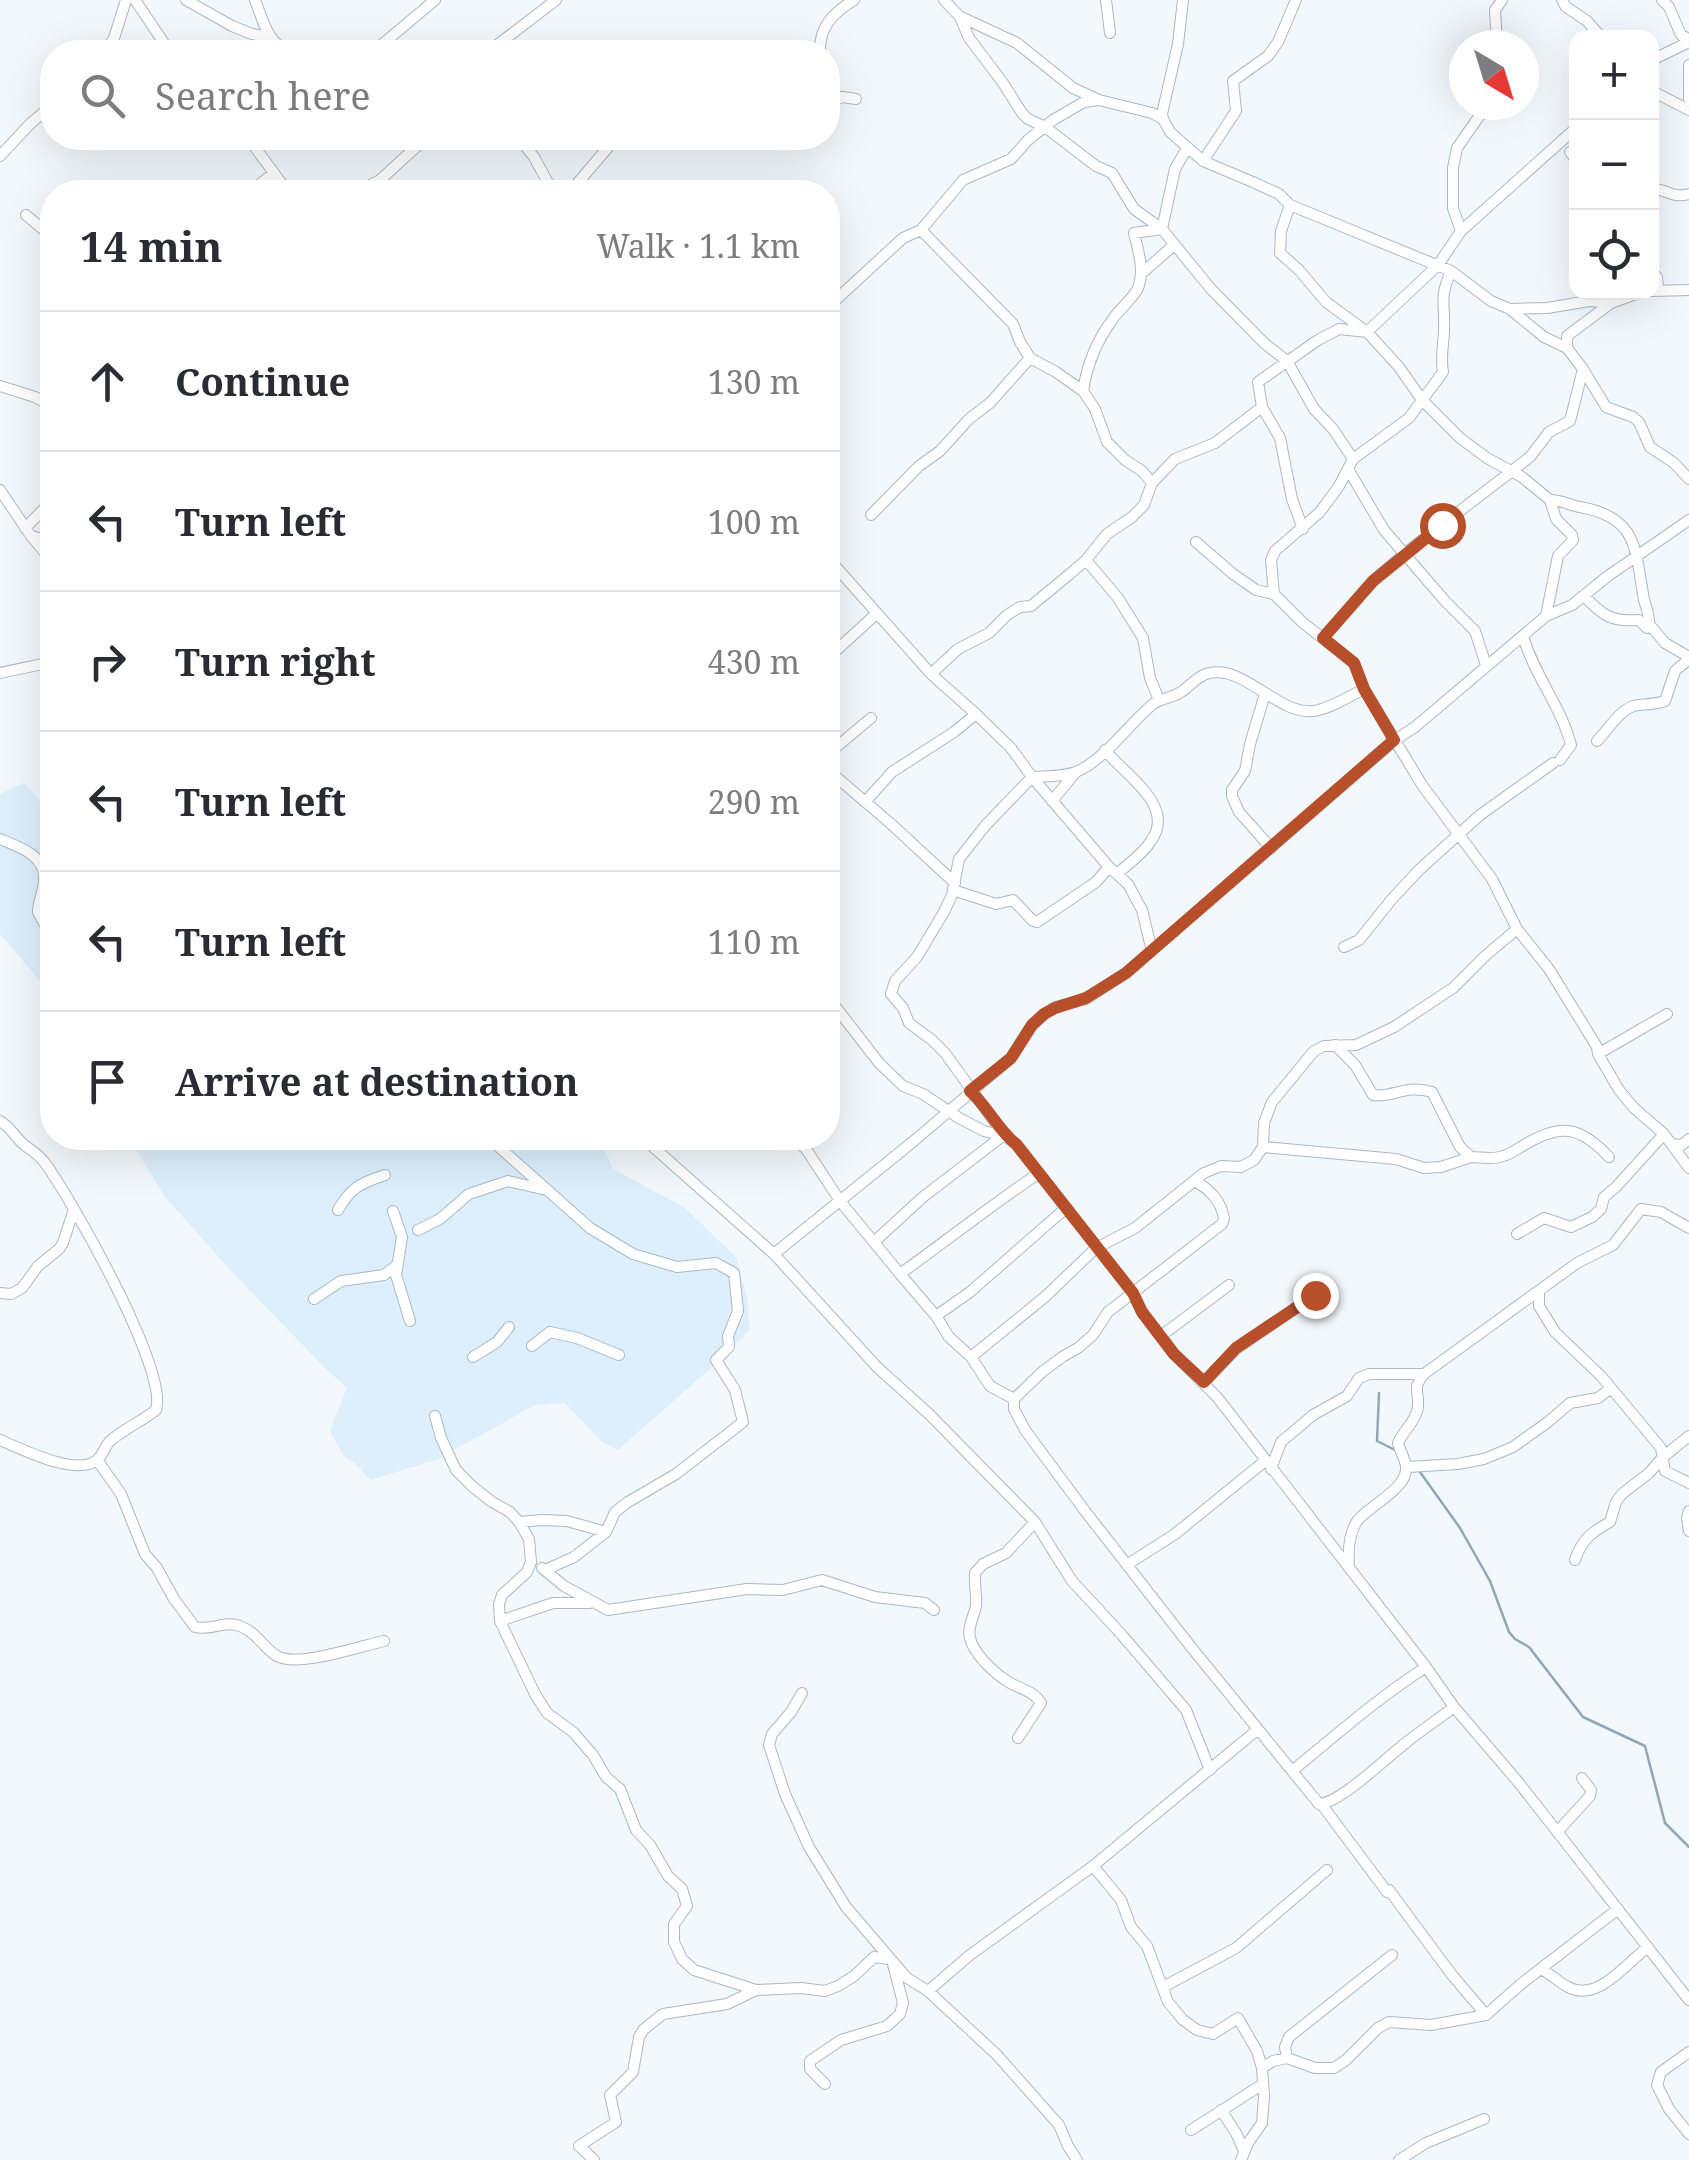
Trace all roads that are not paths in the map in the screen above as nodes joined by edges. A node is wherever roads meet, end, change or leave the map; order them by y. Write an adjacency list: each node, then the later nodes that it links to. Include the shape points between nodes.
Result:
1 (126, 0): 21 (street)
2 (135, 0): 22 (street)
3 (186, 0): 15 (street)
4 (255, 0): 20 (street)
5 (435, 0): 24 (street)
6 (556, 0): 25 (street)
7 (854, 0): 26 (street, via 826,22)
8 (944, 0): 16 (street)
9 (1106, 0): 19 (street)
10 (1183, 0): 37 (street)
11 (1296, 0): 47 (street, via 1268,56 1233,81 1236,111)
12 (1502, 0): 17 (street)
13 (1562, 0): 18 (street)
14 (1662, 0): 27 (street, via 1680,36)
15 (204, 4): 20 (street, via 242,31)
16 (960, 17): 34 (street, via 1017,42 1073,88); 39 (street, via 1022,113)
17 (1496, 30)
18 (1595, 30)
19 (1110, 33)
20 (270, 37): 23 (street)
21 (113, 40)
22 (162, 40)
23 (273, 40)
24 (387, 40)
25 (504, 40)
26 (821, 40)
27 (1689, 40): 28 (street)
28 (1659, 56)
29 (1689, 65): 33 (street)
30 (1659, 95): 35 (street)
31 (840, 98): 32 (street)
32 (856, 99)
33 (1689, 99)
34 (1099, 100): 37 (street); 39 (street)
35 (1689, 110)
36 (40, 115): 46 (street)
37 (1163, 119): 41 (street)
38 (1477, 120): 61 (street, via 1457,148 1453,168 1452,208)
39 (1045, 127): 59 (street, via 1011,159 963,180); 60 (street, via 1112,173 1134,208)
40 (1569, 134): 61 (street)
41 (1187, 148): 47 (street); 60 (street, via 1175,169)
42 (258, 150): 48 (street)
43 (413, 150): 51 (street)
44 (528, 150): 52 (street)
45 (606, 150): 53 (street)
46 (0, 156)
47 (1203, 161): 56 (street)
48 (274, 173): 49 (street); 50 (street)
49 (265, 180)
50 (279, 180)
51 (379, 180)
52 (546, 180)
53 (580, 180)
54 (1659, 190): 55 (street)
55 (1689, 194)
56 (1290, 204): 63 (street); 72 (street, via 1280,254 1326,302)
57 (26, 215): 58 (street)
58 (40, 227)
59 (922, 230): 68 (street, via 903,238); 74 (street, via 1013,324)
60 (1162, 230): 62 (street); 65 (street, via 1134,233)
61 (1461, 231): 63 (street)
62 (1174, 245): 65 (street); 75 (street)
63 (1438, 264): 64 (street); 72 (street)
64 (1451, 271): 71 (street); 80 (street, via 1442,291 1443,372)
65 (1139, 276): 78 (street, via 1095,350)
66 (1659, 290): 67 (street)
67 (1689, 290)
68 (840, 296)
69 (1618, 300): 70 (street)
70 (1610, 303): 71 (street); 73 (street, via 1567,336)
71 (1510, 309): 73 (street)
72 (1367, 332): 75 (street, via 1339,329); 80 (street)
73 (1567, 348): 76 (street)
74 (1030, 358): 78 (street); 88 (street)
75 (1287, 361): 81 (street, via 1258,382); 82 (street)
76 (1583, 369): 83 (street, via 1570,421 1549,432); 84 (street, via 1606,406 1639,422 1650,446)
77 (0, 386): 79 (street)
78 (1083, 391): 85 (street, via 1107,442)
79 (40, 400)
80 (1422, 400): 82 (street); 83 (street, via 1460,438)
81 (1262, 407): 85 (street, via 1215,444 1174,459); 91 (street, via 1280,438)
82 (1350, 464): 91 (street); 96 (street)
83 (1512, 470): 87 (street); 96 (street)
84 (1689, 479)
85 (1152, 483): 98 (street, via 1144,505 1106,534)
86 (0, 490): 92 (street)
87 (1550, 500): 97 (street, via 1611,516); 103 (street, via 1574,540 1558,556)
88 (871, 514)
89 (40, 516): 92 (street)
90 (1689, 520): 97 (street)
91 (1303, 529): 100 (street, via 1270,560)
92 (28, 532): 93 (street); 95 (street)
93 (40, 536)
94 (1196, 542): 100 (street, via 1242,581)
95 (40, 546)
96 (1404, 554): 106 (street); 110 (street, via 1475,631)
97 (1638, 555): 101 (street); 108 (street, via 1649,624 1664,644)
98 (1086, 560): 112 (street); 115 (street, via 1143,638)
99 (840, 572): 102 (street)
100 (1274, 594): 106 (street)
101 (1584, 596): 103 (street); 104 (street, via 1608,617 1639,620)
102 (876, 614): 107 (street); 112 (street)
103 (1546, 616): 105 (street)
104 (1647, 628)
105 (1523, 636): 110 (street); 127 (street, via 1570,745)
106 (1323, 638): 113 (street, via 1354,663)
107 (840, 647)
108 (1689, 658): 119 (street, via 1676,671 1666,701 1635,706)
109 (40, 665): 111 (street)
110 (1486, 665): 118 (street)
111 (0, 673)
112 (931, 674): 116 (street)
113 (1364, 689): 114 (street, via 1309,712); 118 (street)
114 (1265, 694): 115 (street, via 1213,672); 129 (street, via 1232,796)
115 (1159, 700): 121 (street)
116 (976, 714): 123 (street); 126 (street, via 892,772)
117 (871, 718): 120 (street)
118 (1394, 740): 127 (street); 129 (street)
119 (1597, 740)
120 (840, 744)
121 (1104, 750): 122 (street); 131 (street, via 1146,791 1158,822 1150,844)
122 (1075, 773): 123 (street); 125 (street)
123 (1032, 777): 125 (street); 132 (street, via 959,859)
124 (840, 780): 126 (street)
125 (1052, 801): 131 (street)
126 (865, 802): 132 (street)
127 (1458, 834): 133 (street); 134 (street, via 1359,940)
128 (0, 839): 130 (street)
129 (1271, 848): 135 (street)
130 (40, 863)
131 (1113, 871): 132 (street, via 1037,922 1013,900 996,904); 135 (street, via 1142,910)
132 (954, 886): 140 (street, via 891,994)
133 (1517, 928): 138 (street, via 1454,988 1403,1022 1356,1045); 139 (street)
134 (1344, 947)
135 (1152, 951): 140 (street, via 1086,998 1044,1014 1011,1058)
136 (840, 1012): 141 (street, via 890,1076)
137 (1667, 1014): 139 (street)
138 (1335, 1045): 147 (street, via 1314,1051 1272,1102); 151 (street, via 1373,1095 1432,1092)
139 (1598, 1054): 144 (street, via 1619,1090)
140 (970, 1091): 141 (street); 143 (street)
141 (947, 1111): 143 (street); 158 (street)
142 (0, 1120): 160 (street, via 40,1156)
143 (1004, 1135): 146 (street); 154 (street); 166 (street)
144 (1668, 1139): 145 (street); 153 (street); 165 (street, via 1604,1197 1592,1217 1571,1227 1544,1218)
145 (1689, 1139)
146 (1014, 1144)
147 (1264, 1146): 151 (street, via 1383,1157 1424,1168); 156 (street, via 1248,1164 1214,1168)
148 (503, 1150): 157 (street)
149 (657, 1150): 168 (street)
150 (806, 1150): 158 (street)
151 (1471, 1157): 152 (street, via 1501,1157 1557,1130 1582,1134)
152 (1609, 1157)
153 (1689, 1168)
154 (1039, 1173): 159 (street); 170 (street)
155 (385, 1174): 161 (street, via 348,1193)
156 (1194, 1181): 167 (street, via 1135,1228); 173 (street, via 1220,1204 1222,1224)
157 (548, 1190): 164 (street, via 508,1181 494,1185); 201 (street, via 632,1254 678,1267 716,1263 734,1272 738,1312 729,1347 716,1360 744,1422 615,1512)
158 (840, 1201): 166 (street); 168 (street)
159 (1066, 1208): 167 (street); 177 (street)
160 (74, 1209): 172 (street, via 59,1248 22,1288); 193 (street, via 136,1330 158,1392 156,1410 114,1438)
161 (338, 1210)
162 (393, 1211): 169 (street, via 402,1236)
163 (1689, 1228): 174 (street, via 1641,1209 1613,1245)
164 (418, 1230)
165 (1517, 1234)
166 (874, 1242): 170 (street)
167 (1097, 1247): 173 (street); 184 (street)
168 (774, 1254): 199 (street, via 877,1367)
169 (398, 1265): 176 (street, via 384,1275 340,1281); 178 (street)
170 (900, 1274): 177 (street)
171 (1228, 1286): 180 (street)
172 (0, 1293)
173 (1133, 1293): 180 (street); 188 (street)
174 (1539, 1293): 185 (street); 187 (street, via 1555,1332)
175 (1315, 1295): 186 (street, via 1236,1348)
176 (314, 1299)
177 (936, 1316): 184 (street)
178 (410, 1321)
179 (509, 1328): 183 (street)
180 (1160, 1336): 186 (street)
181 (532, 1346): 182 (street, via 550,1332)
182 (619, 1356)
183 (473, 1357)
184 (970, 1358): 188 (street, via 990,1386)
185 (1424, 1374): 194 (street, via 1359,1378 1347,1396 1289,1435); 195 (street, via 1416,1412 1398,1443)
186 (1204, 1382): 194 (street)
187 (1611, 1388): 192 (street); 195 (street, via 1570,1403 1484,1459)
188 (1014, 1399): 204 (street, via 1025,1430)
189 (436, 1416): 198 (street, via 456,1470)
190 (1689, 1436): 192 (street)
191 (0, 1440): 193 (street, via 75,1466)
192 (1663, 1457): 196 (street, via 1665,1471); 202 (street, via 1622,1494 1610,1522 1587,1536)
193 (97, 1460): 210 (street, via 122,1494 145,1554 195,1627 239,1625 282,1658 333,1655)
194 (1268, 1465): 204 (street); 205 (street)
195 (1406, 1466): 205 (street, via 1400,1485 1359,1518)
196 (1689, 1482)
197 (1689, 1512): 200 (street)
198 (519, 1522): 201 (street, via 568,1521); 203 (street)
199 (1035, 1522): 215 (street, via 975,1573 969,1637 990,1666 1040,1703); 216 (street, via 1072,1581 1186,1710)
200 (1689, 1531)
201 (606, 1532): 206 (street)
202 (1576, 1560)
203 (531, 1562): 206 (street); 209 (street, via 502,1595)
204 (1128, 1564): 214 (street)
205 (1349, 1568): 211 (street)
206 (544, 1570): 207 (street)
207 (596, 1604): 208 (street, via 613,1611 822,1580); 209 (street, via 554,1602)
208 (934, 1610)
209 (500, 1621): 230 (street, via 542,1706 620,1789 636,1830 682,1889 687,1906 674,1924 682,1959 694,1970)
210 (384, 1641)
211 (1426, 1667): 213 (street); 217 (street)
212 (802, 1693): 226 (street, via 772,1734 776,1770 809,1847 846,1907)
213 (1454, 1707): 219 (street); 220 (street)
214 (1257, 1730): 216 (street); 217 (street)
215 (1018, 1738)
216 (1210, 1770): 221 (street)
217 (1292, 1770): 219 (street)
218 (1582, 1778): 220 (street, via 1590,1796)
219 (1322, 1805): 233 (street)
220 (1557, 1832): 223 (street)
221 (1093, 1866): 229 (street, via 1122,1900); 231 (street)
222 (1327, 1870): 229 (street, via 1236,1948)
223 (1618, 1909): 224 (street); 227 (street)
224 (1648, 1947): 227 (street, via 1588,1991 1568,1988); 228 (street)
225 (1392, 1955): 235 (street, via 1289,2038)
226 (891, 1959): 230 (street, via 874,1957 825,1991); 231 (street); 237 (street, via 900,2014 810,2061)
227 (1541, 1969): 233 (street)
228 (1684, 1986): 232 (street)
229 (1163, 1987): 236 (street, via 1168,2002 1197,2030 1213,2034 1238,2018)
230 (756, 1990): 244 (street, via 727,2004 663,2014 644,2029 633,2072 610,2095 616,2122 579,2146)
231 (928, 1991): 245 (street, via 1053,2117)
232 (1689, 2000)
233 (1486, 2015): 235 (street, via 1431,2025 1389,2022 1334,2068)
234 (1689, 2052): 242 (street, via 1661,2072 1657,2084)
235 (1287, 2058): 236 (street)
236 (1262, 2068): 238 (street)
237 (825, 2084)
238 (1263, 2084): 239 (street); 243 (street, via 1262,2123)
239 (1221, 2110): 241 (street); 243 (street)
240 (1484, 2118): 246 (street)
241 (1192, 2130)
242 (1689, 2134)
243 (1243, 2156)
244 (594, 2160)
245 (1078, 2160)
246 (1398, 2160)

